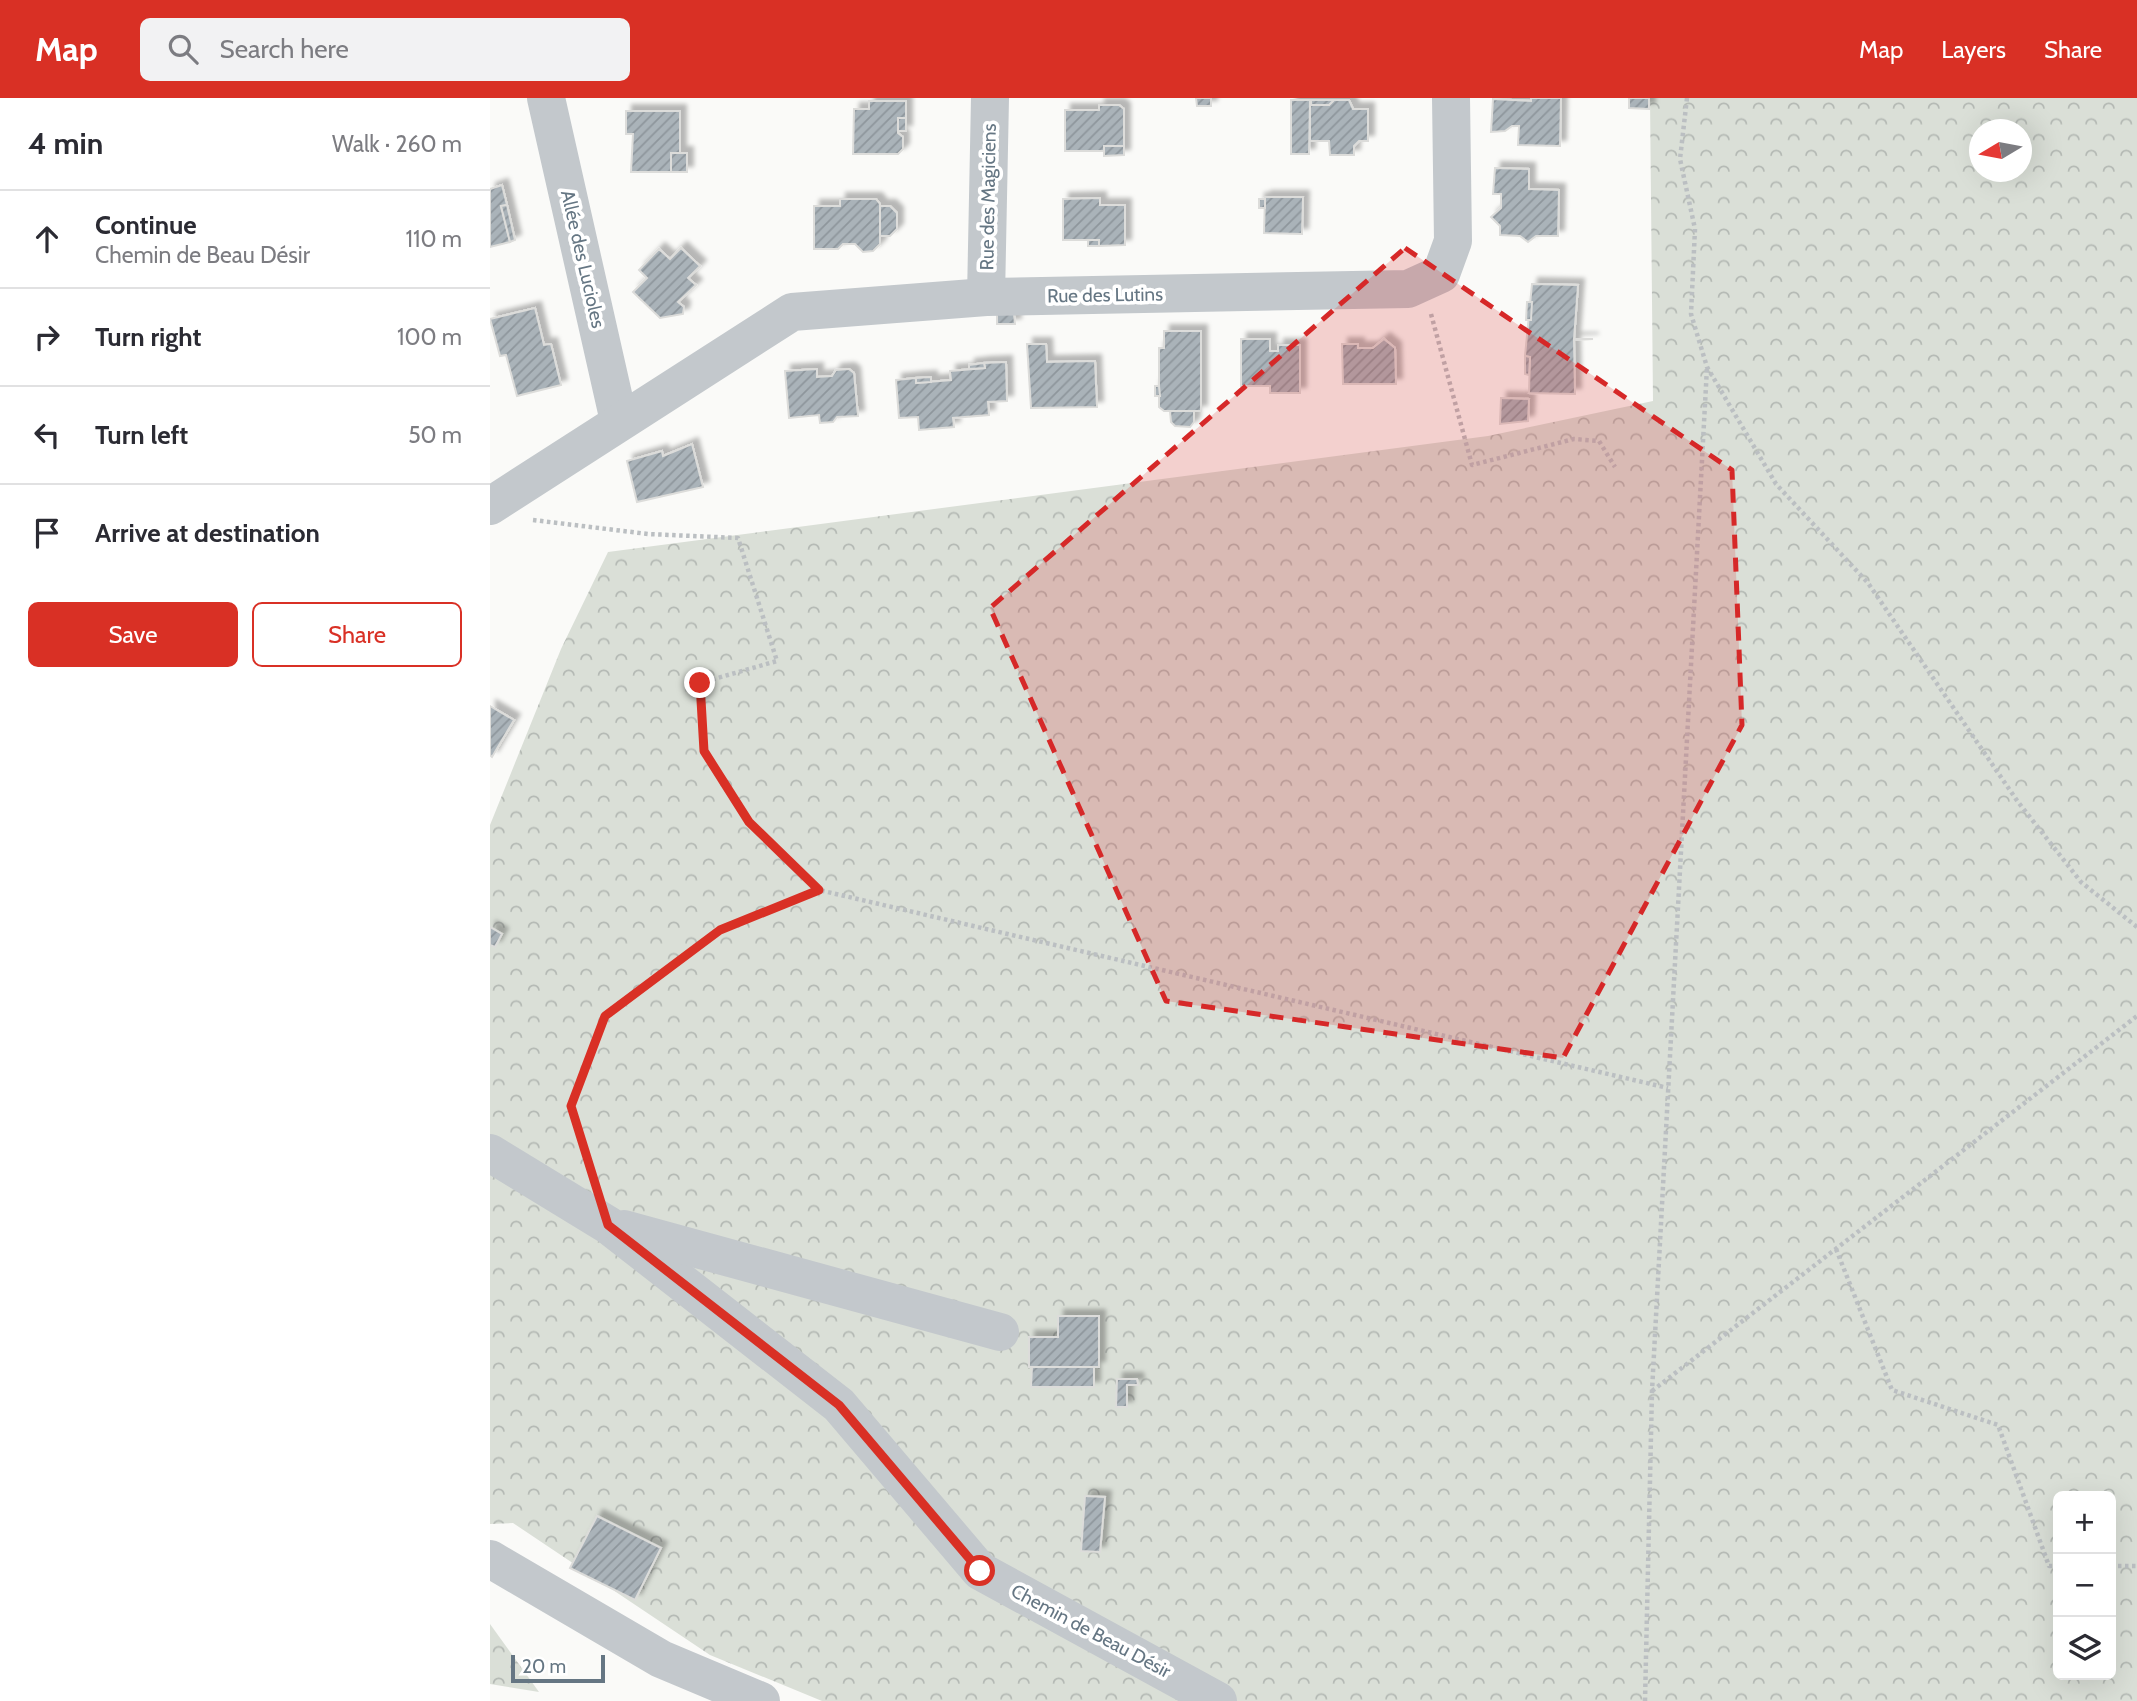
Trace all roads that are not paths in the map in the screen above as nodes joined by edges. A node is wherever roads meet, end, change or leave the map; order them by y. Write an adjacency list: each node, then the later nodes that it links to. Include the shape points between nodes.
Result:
1 (547, 98): 5 (street, Allée des Lucioles)
2 (990, 98): 4 (street, Rue des Magiciens)
3 (1451, 98): 4 (street, Rue des Lutins, via 1453,241 1441,274 1408,289)
4 (986, 297): 5 (street, Rue des Lutins, via 792,312)
5 (619, 421): 6 (street, Rue des Lutins)
6 (490, 506)
7 (490, 1153): 8 (street, Chemin de Beau Désir)
8 (608, 1225): 9 (street); 12 (street, Chemin de Beau Désir, via 839,1405 980,1571)
9 (1000, 1332)
10 (490, 1559): 11 (street, via 661,1659)
11 (761, 1701)
12 (1218, 1701)

